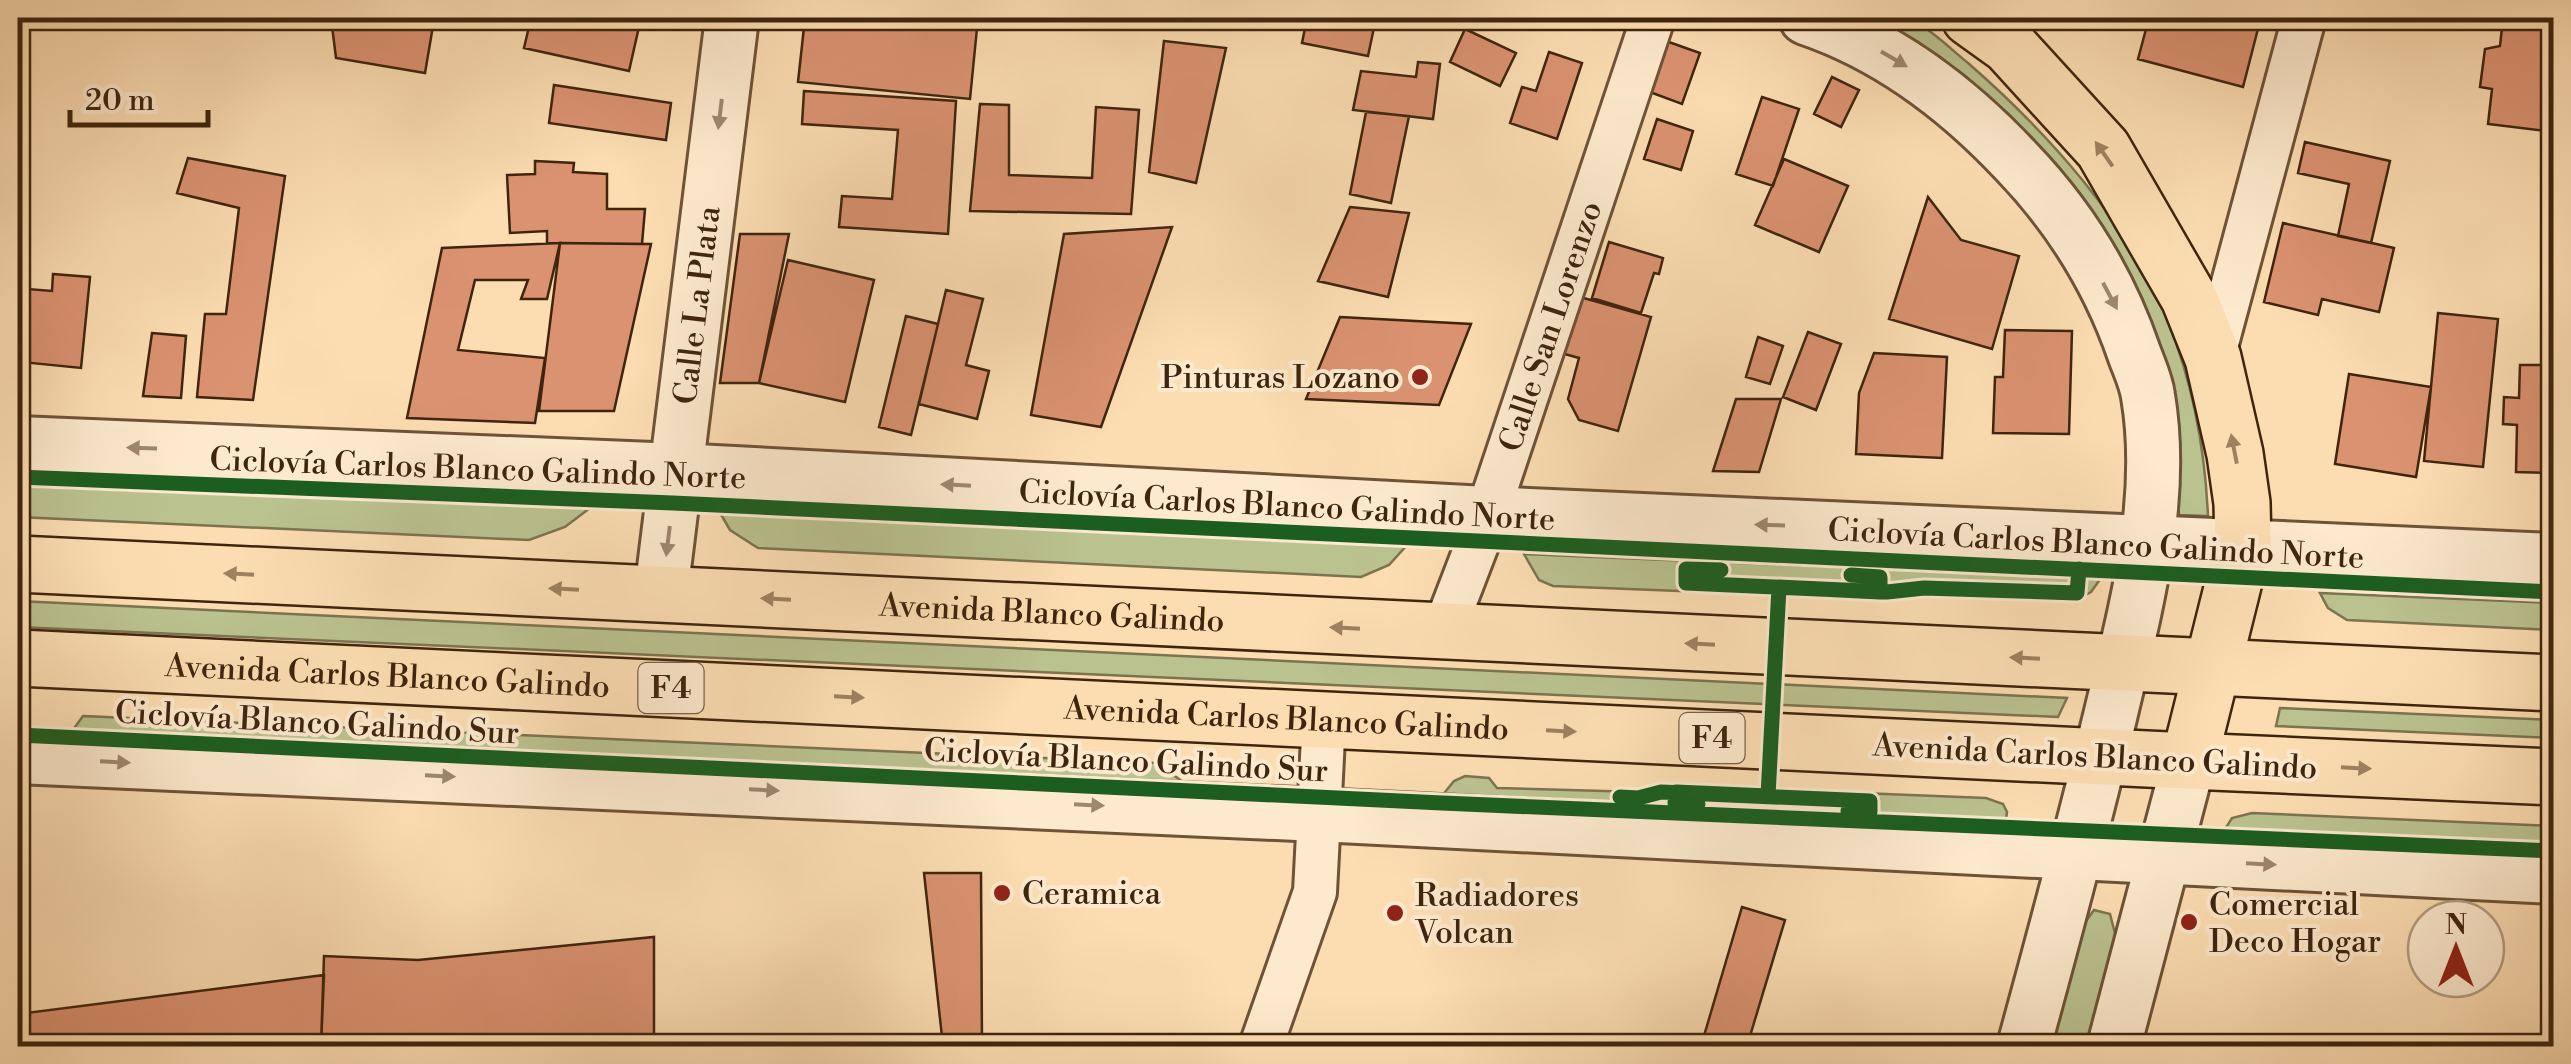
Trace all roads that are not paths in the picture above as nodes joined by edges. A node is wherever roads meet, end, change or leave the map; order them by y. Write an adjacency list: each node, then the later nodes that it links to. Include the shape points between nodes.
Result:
1 (732, 18): 8 (street, Calle La Plata, one-way to 8)
2 (1653, 18): 9 (street, Calle San Lorenzo)
3 (1806, 18): 10 (street, one-way to 10, via 1900,61 1940,89 2040,186 2083,244 2122,319 2148,394)
4 (1970, 18): 6 (main road, one-way to 4, via 2190,298 2103,150 2009,46)
5 (2304, 18): 6 (street)
6 (2214, 358): 11 (main road, one-way to 6, via 2235,454)
7 (18, 443): 8 (street, one-way to 7)
8 (676, 470): 9 (street, one-way to 8); 14 (street, Calle La Plata, one-way to 14)
9 (1486, 513): 10 (street, one-way to 9); 15 (street, Calle San Lorenzo)
10 (2147, 542): 11 (street); 17 (street)
11 (2242, 546): 12 (street); 18 (main road)
12 (2554, 560)
13 (18, 564): 14 (main road, one-way to 13)
14 (661, 593): 15 (main road, Avenida Blanco Galindo, one-way to 14)
15 (1443, 632): 17 (main road, one-way to 15)
16 (18, 658): 20 (main road, Avenida Carlos Blanco Galindo / F4, one-way to 20)
17 (2122, 663): 18 (main road); 22 (street)
18 (2213, 667): 19 (main road); 23 (main road)
19 (2554, 683)
20 (1324, 719): 22 (main road, Avenida Carlos Blanco Galindo / F4, one-way to 22); 25 (street)
21 (18, 757): 25 (street, one-way to 25)
22 (2100, 757): 23 (main road, Avenida Carlos Blanco Galindo / F4); 26 (street)
23 (2189, 760): 24 (main road, Avenida Carlos Blanco Galindo / F4, one-way to 24); 27 (street)
24 (2554, 777)
25 (1319, 815): 26 (street); 29 (street, via 1315,892)
26 (2075, 855): 27 (street); 30 (street)
27 (2164, 859): 28 (street, one-way to 28); 31 (street)
28 (2554, 877)
29 (1260, 1046)
30 (2024, 1046)
31 (2114, 1046)

